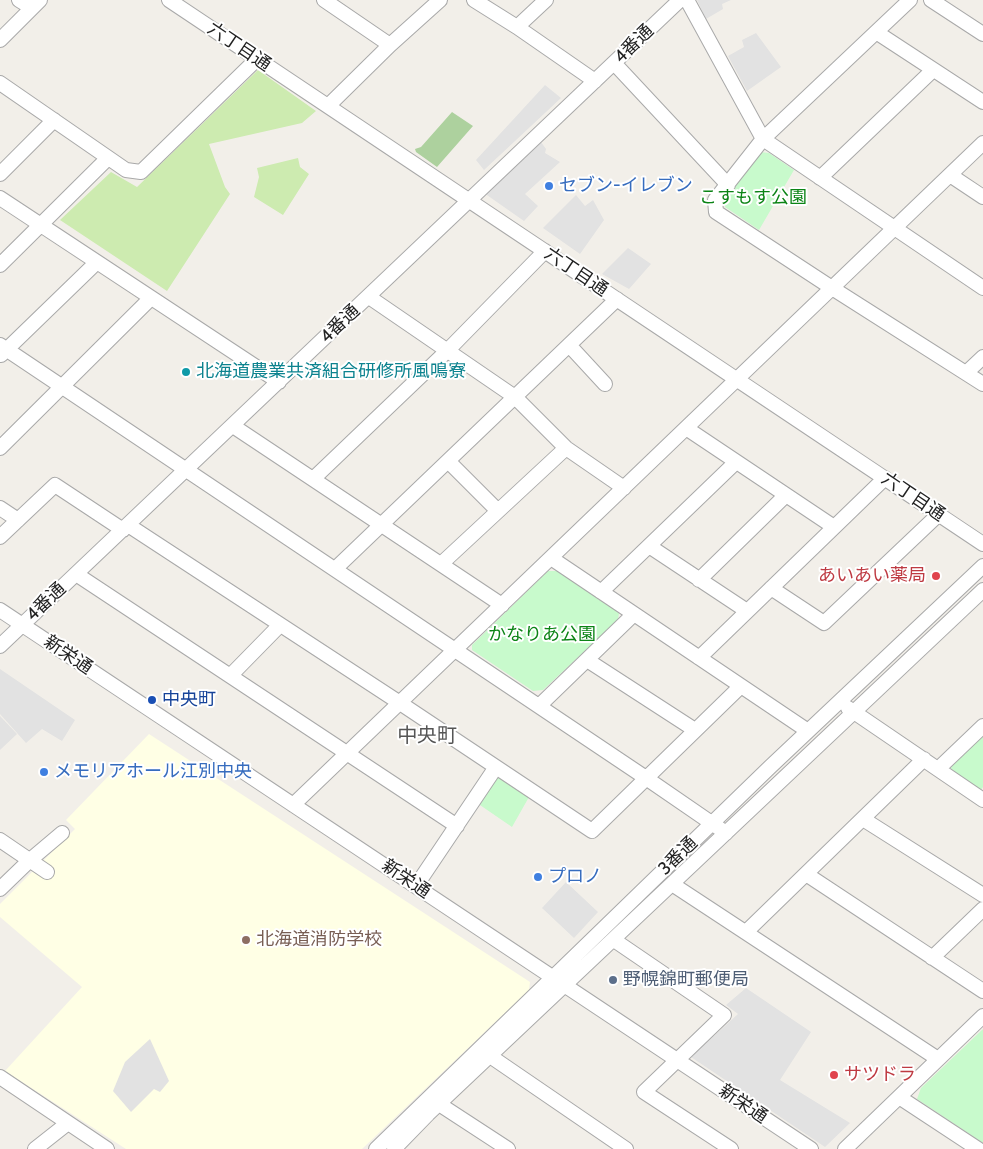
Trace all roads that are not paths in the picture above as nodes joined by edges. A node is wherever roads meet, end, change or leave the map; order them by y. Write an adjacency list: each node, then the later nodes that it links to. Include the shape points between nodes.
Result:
1 (19, 0): 11 (street)
2 (169, 0): 17 (street, 六丁目通)
3 (325, 0): 16 (street)
4 (440, 0): 16 (street)
5 (474, 0): 12 (street)
6 (546, 0): 12 (street)
7 (680, 0): 18 (street, 4番通)
8 (687, 0): 25 (street)
9 (910, 0): 13 (street)
10 (930, 0): 14 (street)
11 (36, 4): 15 (street)
12 (517, 27): 20 (street)
13 (876, 32): 19 (street); 25 (street)
14 (983, 34)
15 (0, 40)
16 (390, 45): 23 (street)
17 (257, 59): 23 (street, 六丁目通); 27 (street, via 141,172 126,170)
18 (614, 63): 20 (street, 4番通); 31 (street)
19 (933, 70): 22 (street); 30 (street)
20 (595, 81): 34 (street, 4番通)
21 (0, 83): 24 (street)
22 (983, 102)
23 (328, 106): 34 (street, 六丁目通)
24 (54, 120): 27 (street); 28 (street)
25 (763, 139): 30 (street); 31 (street)
26 (983, 143): 29 (street)
27 (108, 158): 35 (street)
28 (0, 174)
29 (950, 175): 32 (street); 36 (street)
30 (820, 178): 36 (street)
31 (728, 185): 40 (street, via 715,200 716,212)
32 (983, 197)
33 (0, 198): 35 (street)
34 (470, 201): 37 (street, 六丁目通); 42 (street, 4番通)
35 (41, 225): 38 (street); 39 (street)
36 (895, 228): 40 (street); 41 (street)
37 (545, 251): 44 (street, 六丁目通); 47 (street)
38 (97, 262): 43 (street); 46 (street)
39 (0, 264)
40 (832, 288): 49 (street); 50 (street)
41 (983, 288)
42 (369, 297): 47 (street); 51 (street, 4番通)
43 (152, 298): 51 (street); 54 (street)
44 (617, 299): 45 (street); 50 (street, 六丁目通)
45 (569, 346): 52 (street); 55 (street)
46 (2, 350): 54 (street)
47 (447, 351): 55 (street); 64 (street)
48 (983, 357): 49 (street)
49 (966, 374): 53 (street)
50 (738, 380): 57 (street); 63 (street, 六丁目通)
51 (279, 382): 56 (street, 4番通)
52 (605, 384)
53 (983, 384)
54 (62, 386): 58 (street); 62 (street)
55 (515, 397): 59 (street); 60 (street)
56 (233, 426): 62 (street, 4番通); 64 (street)
57 (686, 428): 61 (street); 65 (street)
58 (0, 448)
59 (566, 448): 65 (street); 68 (street)
60 (448, 462): 68 (street); 71 (street)
61 (736, 462): 66 (street); 76 (street)
62 (186, 469): 73 (street, 4番通); 80 (street)
63 (885, 478): 69 (street, 六丁目通); 72 (street)
64 (313, 479): 71 (street)
65 (624, 488): 77 (street)
66 (786, 495): 72 (street); 82 (street)
67 (0, 508): 70 (street)
68 (498, 511): 78 (street)
69 (939, 514): 75 (street, 六丁目通); 83 (street, via 824,623)
70 (18, 520): 73 (street, via 55,485); 74 (street)
71 (382, 525): 78 (street); 80 (street)
72 (834, 527): 83 (street)
73 (125, 528): 81 (street, 4番通); 91 (street)
74 (0, 537)
75 (983, 544)
76 (649, 546): 82 (street); 85 (street)
77 (550, 558): 85 (street); 86 (street)
78 (441, 564): 86 (street)
79 (983, 566): 98 (street, 3番通)
80 (335, 569): 93 (street)
81 (76, 574): 90 (street, 4番通); 96 (street)
82 (699, 580): 88 (street)
83 (771, 588): 88 (street)
84 (983, 590): 101 (street, 3番通)
85 (602, 592): 89 (street)
86 (502, 605): 93 (street)
87 (0, 610): 90 (street, 新栄通)
88 (747, 611): 94 (street)
89 (634, 614): 94 (street); 95 (street)
90 (22, 625): 92 (street, 4番通); 111 (street, 新栄通)
91 (280, 625): 96 (street); 99 (street)
92 (0, 646)
93 (455, 650): 99 (street); 100 (street)
94 (699, 658): 97 (street)
95 (587, 660): 100 (street); 103 (street)
96 (231, 675): 105 (street)
97 (741, 686): 103 (street); 104 (street)
98 (839, 702): 101 (street); 104 (street, 3番通)
99 (400, 703): 105 (street); 107 (street)
100 (539, 706): 109 (street)
101 (854, 711): 106 (street); 116 (street, 3番通)
102 (983, 726): 108 (street)
103 (695, 730): 109 (street)
104 (808, 731): 113 (street, 3番通)
105 (348, 752): 111 (street); 114 (street)
106 (924, 759): 108 (street); 112 (street)
107 (496, 767): 109 (street, via 592,831); 114 (street)
108 (938, 769): 110 (street)
109 (646, 778): 113 (street)
110 (983, 800)
111 (293, 805): 122 (street, 新栄通)
112 (863, 819): 120 (street); 124 (street)
113 (712, 823): 116 (street); 129 (street, 3番通)
114 (457, 826): 122 (street)
115 (62, 833): 118 (street)
116 (726, 833): 121 (street, 3番通)
117 (0, 840): 118 (street)
118 (30, 860): 119 (street); 123 (street)
119 (47, 872)
120 (806, 874): 126 (street); 128 (street)
121 (672, 884): 126 (street); 127 (street, 3番通)
122 (416, 886): 129 (street, 新栄通)
123 (0, 889)
124 (983, 895)
125 (983, 908): 128 (street)
126 (746, 932): 133 (street)
127 (614, 940): 129 (street, 3番通); 134 (street, via 724,1015)
128 (932, 958): 130 (street)
129 (559, 981): 132 (street, 3番通); 134 (street, 新栄通); 139 (street, 3番通)
130 (983, 991)
131 (983, 1016): 133 (street)
132 (490, 1056): 137 (street, 3番通); 144 (street)
133 (938, 1059): 136 (street)
134 (677, 1060): 145 (street, via 644,1092); 146 (street, 新栄通)
135 (0, 1077): 138 (street)
136 (899, 1097): 147 (street); 148 (street)
137 (439, 1104): 139 (street, 3番通); 143 (street)
138 (68, 1123): 140 (street); 141 (street)
139 (395, 1146): 142 (street, 3番通)
140 (35, 1149)
141 (107, 1149)
142 (376, 1149)
143 (508, 1149)
144 (626, 1149)
145 (731, 1149)
146 (811, 1149)
147 (845, 1149)
148 (978, 1149)

